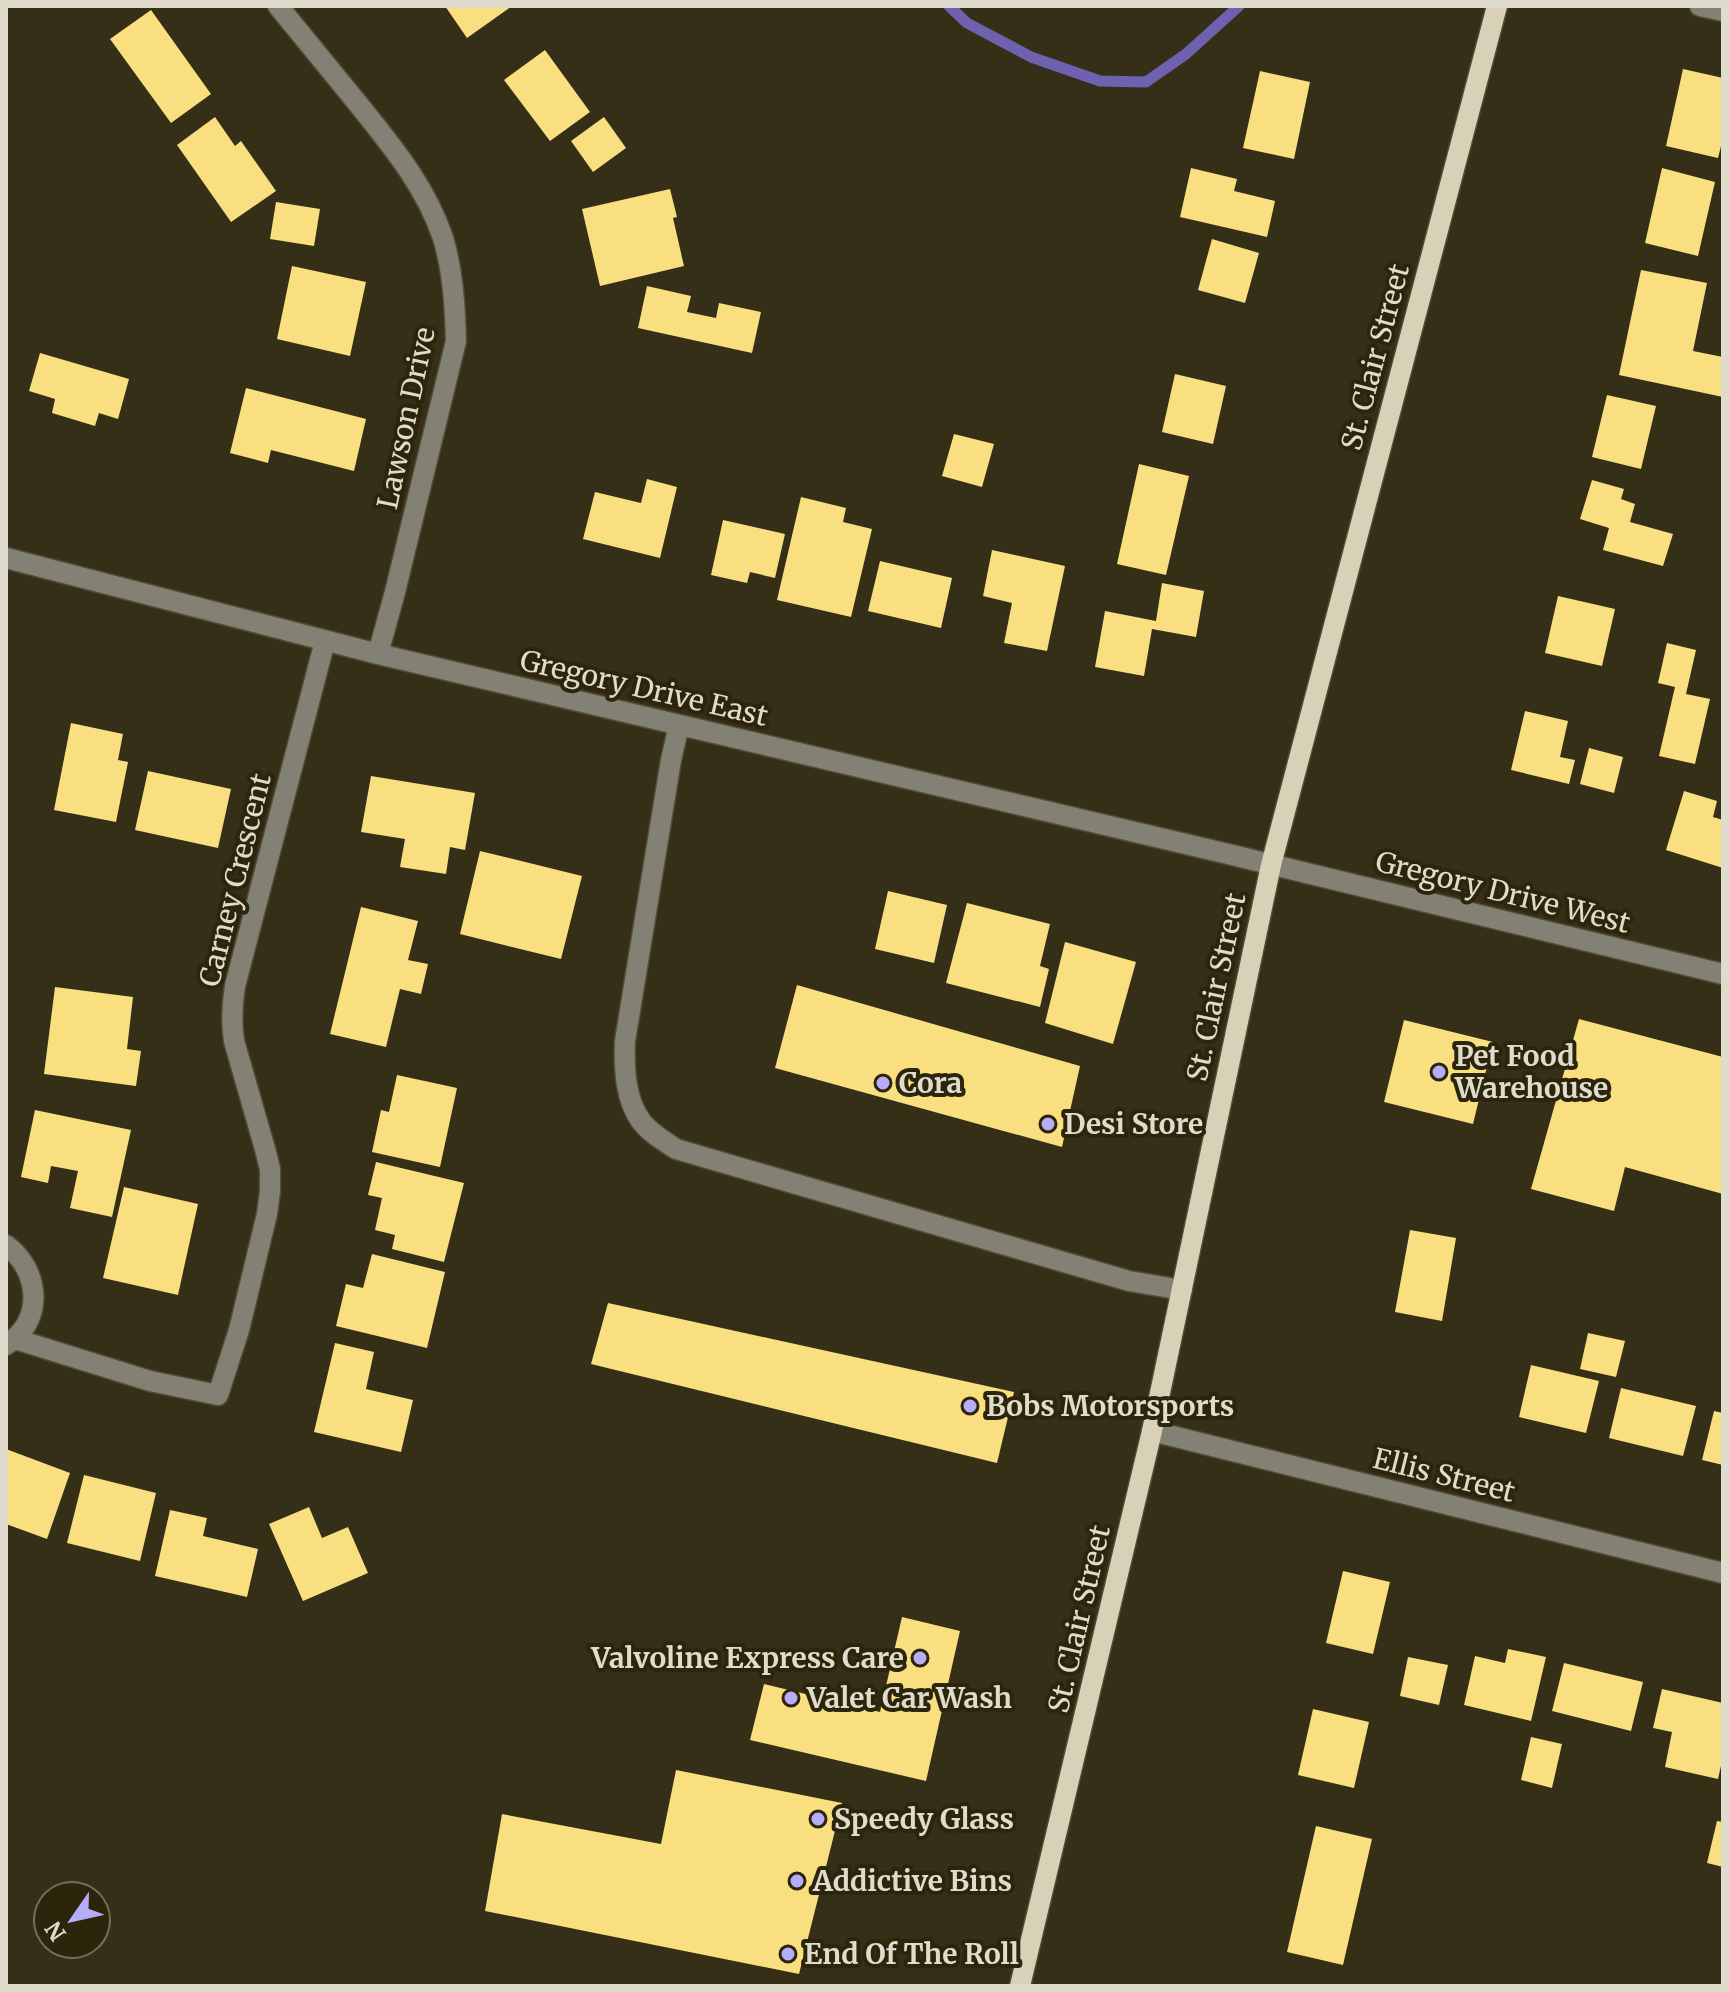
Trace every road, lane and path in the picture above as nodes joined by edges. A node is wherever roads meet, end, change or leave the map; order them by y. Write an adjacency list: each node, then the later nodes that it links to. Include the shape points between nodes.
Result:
1 (278, 6): 7 (street, Lawson Drive, via 414,177 435,217 451,274 456,341)
2 (1497, 6): 9 (main road, St. Clair Street)
3 (1700, 6): 4 (street)
4 (1723, 11)
5 (6, 558): 6 (street, Gregory Drive East)
6 (325, 641): 7 (street, Gregory Drive East); 13 (street, Carney Crescent, via 232,1005 234,1041 270,1169 270,1191 239,1330 218,1395)
7 (378, 654): 8 (street, Gregory Drive East)
8 (679, 725): 9 (street, Gregory Drive East); 12 (street, via 625,1041 627,1083 642,1122 676,1149 1129,1281)
9 (1271, 865): 10 (street, Gregory Drive West); 12 (main road, St. Clair Street)
10 (1723, 974)
11 (6, 1245): 13 (street, Carney Crescent, via 28,1269 34,1288 26,1325)
12 (1182, 1290): 14 (main road, St. Clair Street)
13 (11, 1342)
14 (1152, 1431): 15 (street, Ellis Street); 16 (main road, St. Clair Street)
15 (1723, 1573)
16 (1020, 1986)

